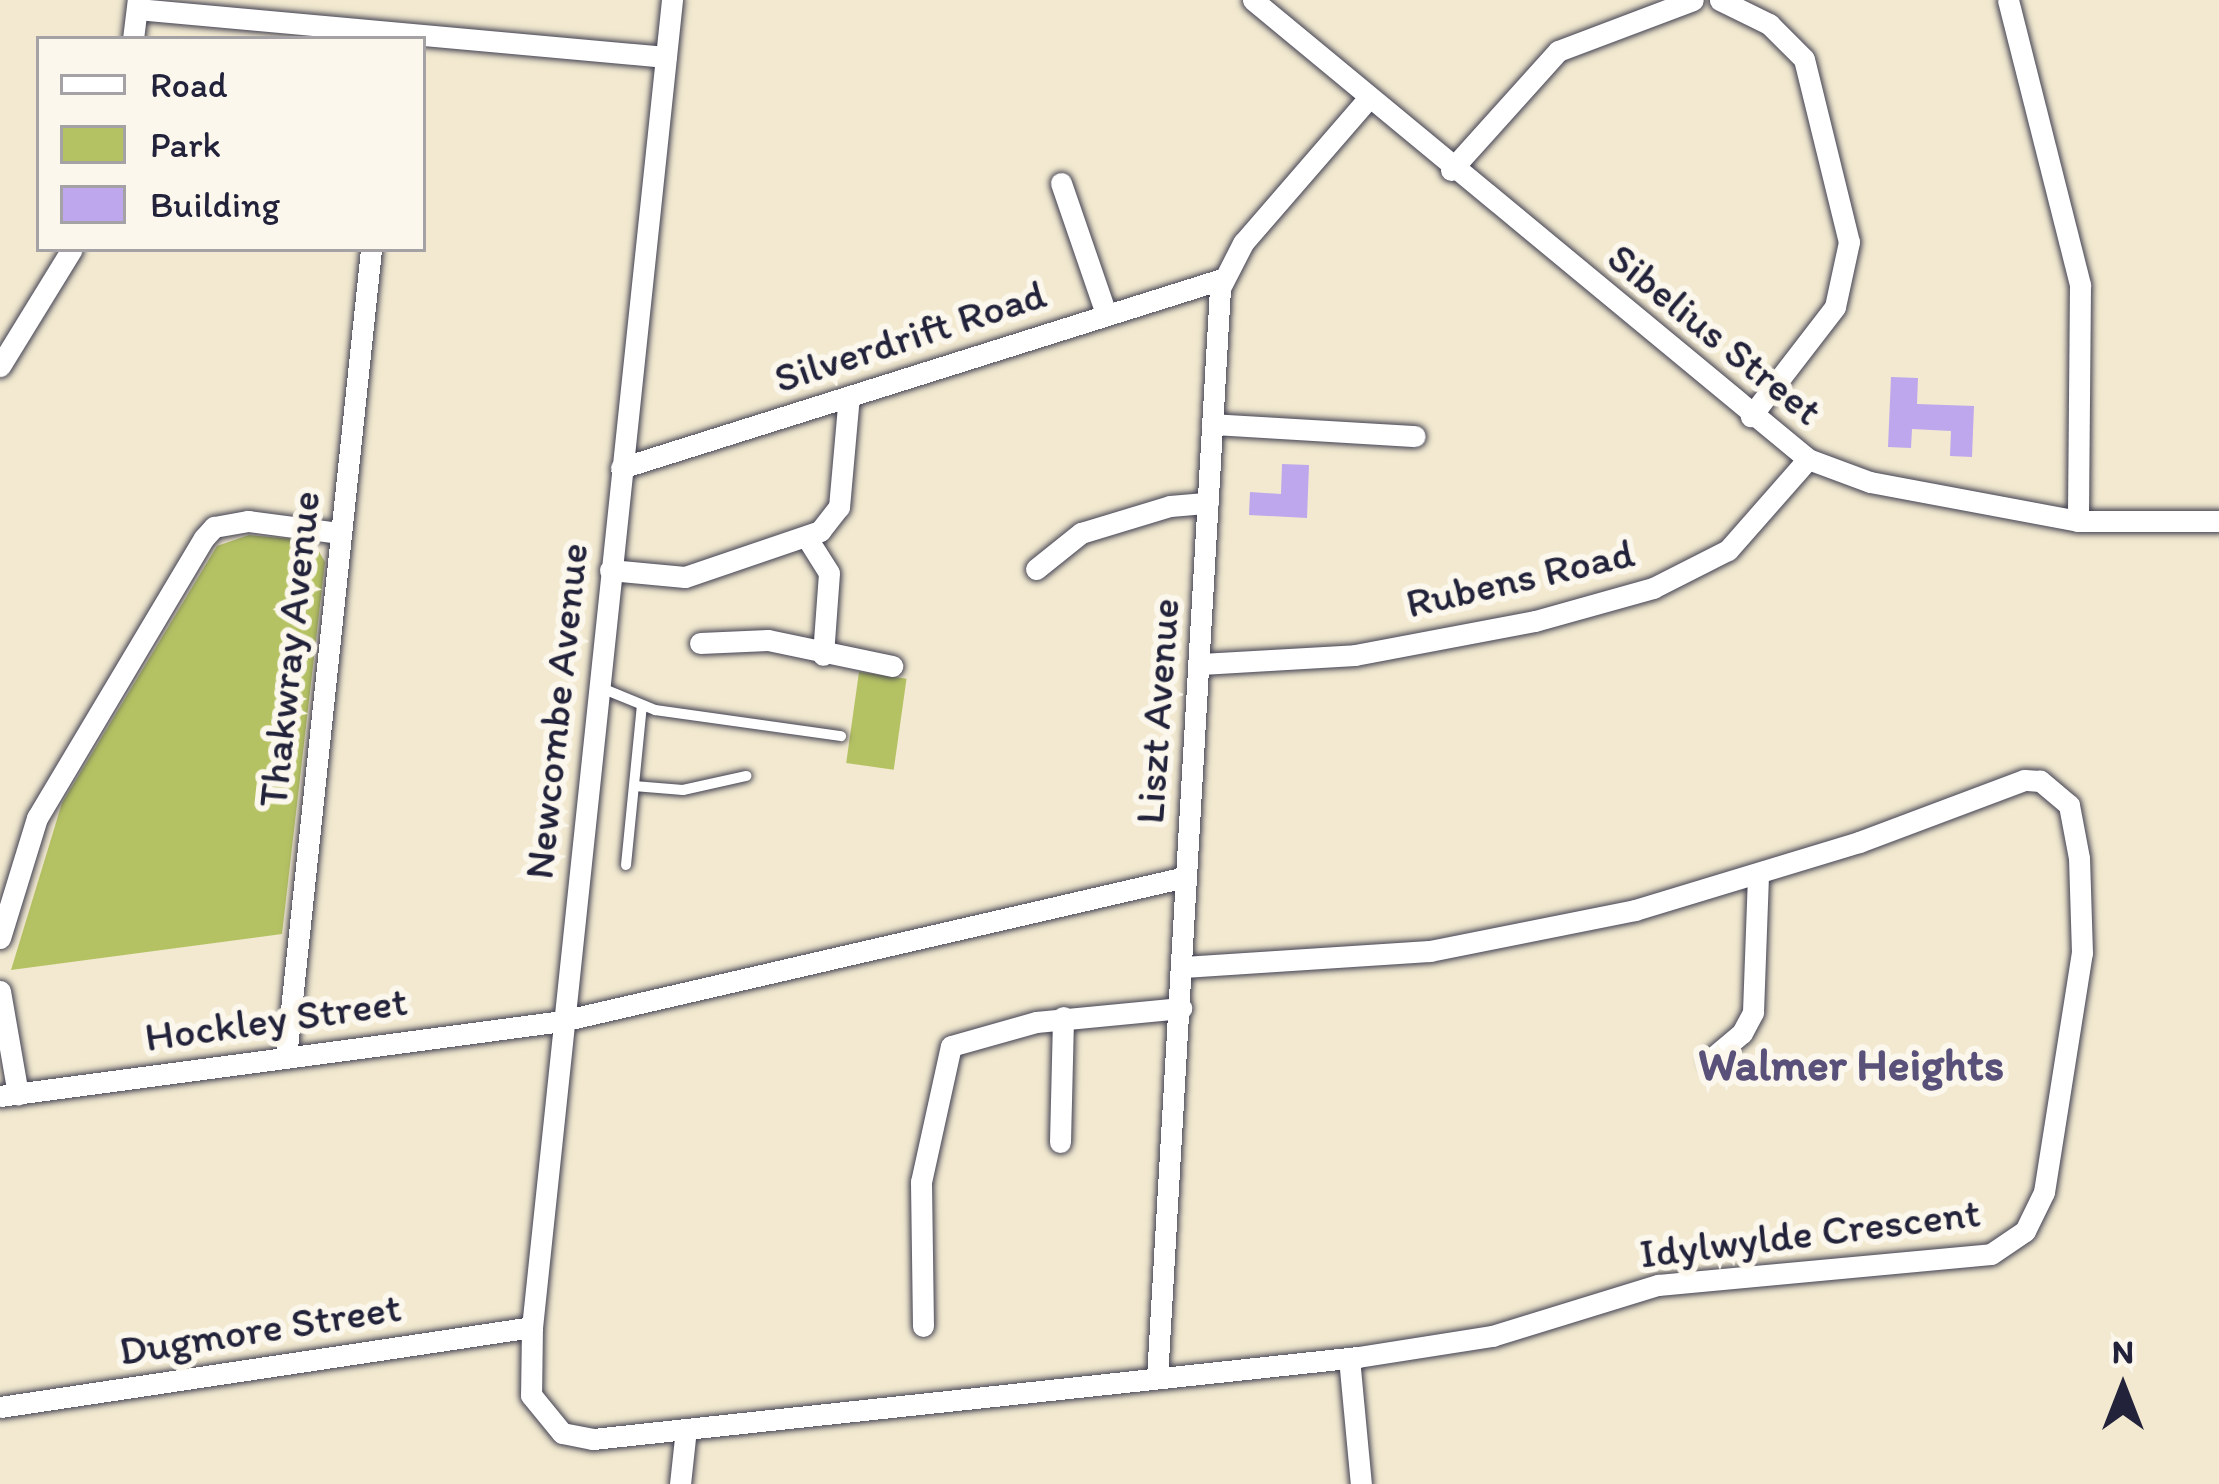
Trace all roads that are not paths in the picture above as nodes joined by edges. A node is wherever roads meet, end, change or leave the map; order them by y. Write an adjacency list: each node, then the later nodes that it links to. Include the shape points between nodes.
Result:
1 (672, 0): 10 (street, Newcombe Avenue)
2 (1253, 0): 11 (street, Sibelius Street)
3 (1693, 0): 12 (street, via 1558,51)
4 (1720, 0): 20 (street, via 1769,24 1804,59 1849,242 1835,307)
5 (2008, 0): 26 (street, via 2080,285)
6 (137, 4): 7 (street); 8 (street)
7 (133, 36)
8 (386, 36)
9 (426, 39): 10 (street)
10 (666, 57): 24 (street, Newcombe Avenue)
11 (1367, 100): 12 (street, Sibelius Street); 16 (street, Liszt Avenue)
12 (1450, 170): 20 (street, Sibelius Street)
13 (1061, 183): 17 (street)
14 (70, 252): 18 (street)
15 (370, 252): 28 (street, Thakwray Avenue)
16 (1222, 279): 17 (street, Silverdrift Road); 21 (street, Liszt Avenue)
17 (1106, 314): 19 (street, Silverdrift Road)
18 (0, 366)
19 (850, 396): 24 (street, Silverdrift Road); 29 (street, via 839,507)
20 (1751, 416): 23 (street, Sibelius Street)
21 (1212, 424): 22 (street); 25 (street, Liszt Avenue)
22 (1415, 436)
23 (1808, 459): 26 (street, Sibelius Street, via 1870,482); 34 (street, Rubens Road, via 1718,558 1634,595 1355,655)
24 (621, 468): 31 (street, Newcombe Avenue)
25 (1208, 503): 30 (street, via 1081,533); 34 (street, Liszt Avenue)
26 (2078, 521): 27 (street, Sibelius Street)
27 (2219, 521)
28 (339, 533): 44 (street, via 248,521 214,527 204,538 37,818); 50 (street, Thakwray Avenue)
29 (807, 538): 31 (street, via 685,577); 33 (street, via 829,573)
30 (1036, 569)
31 (610, 570): 36 (street, Newcombe Avenue)
32 (700, 643): 33 (street, via 768,640)
33 (823, 655): 35 (street)
34 (1201, 664): 43 (street, Liszt Avenue)
35 (892, 666)
36 (598, 687): 37 (lane); 49 (street, Newcombe Avenue)
37 (643, 706): 38 (lane); 40 (lane)
38 (841, 736)
39 (746, 776): 40 (lane, via 683,790)
40 (634, 786): 41 (lane)
41 (626, 865)
42 (1758, 874): 45 (street, Idylwylde Crescent, via 1635,910 1430,951); 51 (street, via 1753,1012 1742,1034); 56 (street, Idylwylde Crescent, via 2024,780 2040,781 2069,805 2082,953 2063,1101 2044,1192 2025,1231 1976,1258 1658,1285 1492,1336)
43 (1185, 877): 45 (street, Liszt Avenue); 49 (street, Hockley Street)
44 (0, 938)
45 (1183, 967): 47 (street, Liszt Avenue)
46 (0, 991): 52 (street)
47 (1180, 1008): 48 (street); 57 (street, Liszt Avenue)
48 (1063, 1017): 53 (street); 54 (street, via 964,1036 945,1056 921,1182)
49 (562, 1021): 50 (street, Hockley Street); 55 (street, Newcombe Avenue)
50 (286, 1057): 52 (street, Hockley Street)
51 (1711, 1059)
52 (9, 1095)
53 (1060, 1142)
54 (923, 1326)
55 (532, 1327): 58 (street, Dugmore Street); 59 (street, Newcombe Avenue, via 531,1395)
56 (1349, 1358): 57 (street, Idylwylde Crescent); 62 (street)
57 (1157, 1378): 60 (street, Idylwylde Crescent)
58 (0, 1407)
59 (551, 1426): 60 (street, Idylwylde Crescent, via 593,1438)
60 (686, 1430): 61 (street)
61 (680, 1484)
62 (1361, 1484)

